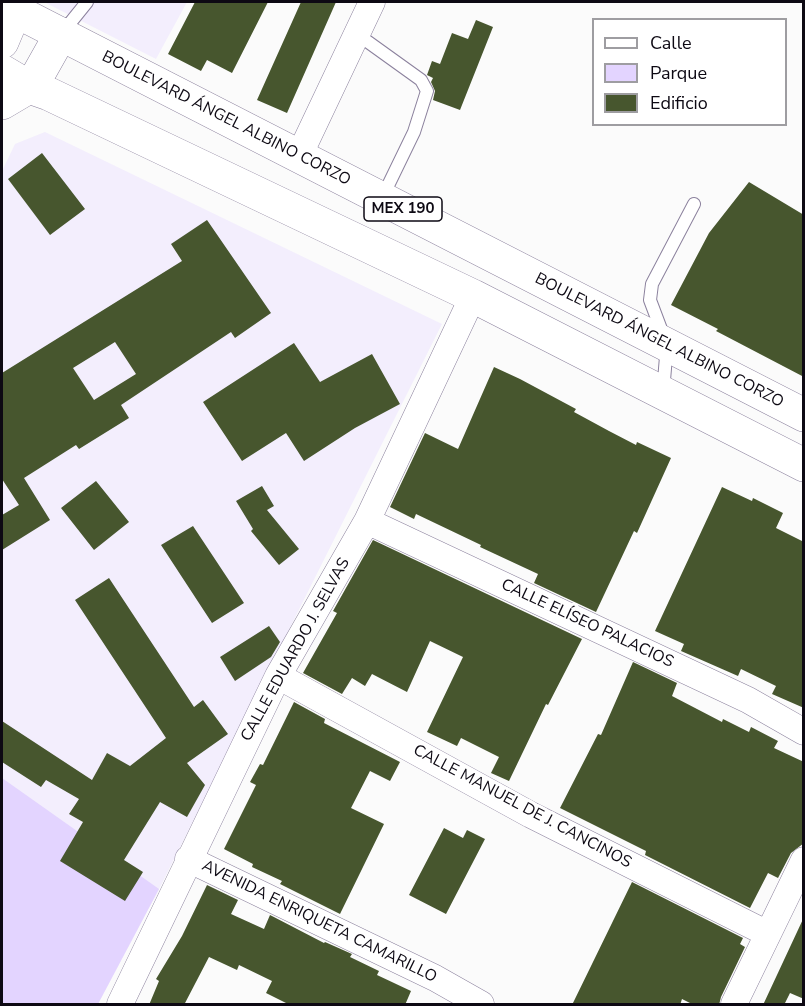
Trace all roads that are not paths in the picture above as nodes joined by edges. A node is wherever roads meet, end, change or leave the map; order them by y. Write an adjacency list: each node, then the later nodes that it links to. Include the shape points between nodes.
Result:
1 (87, 2): 4 (lane)
2 (372, 2): 5 (street)
3 (8, 7): 4 (main road, BOULEVARD ÁNGEL ALBINO CORZO / MEX 190); 6 (main road)
4 (61, 34): 8 (main road); 10 (main road, BOULEVARD ÁNGEL ALBINO CORZO / MEX 190)
5 (357, 34): 10 (street); 11 (lane, via 421,80 427,91 414,132)
6 (2, 42)
7 (2, 71): 8 (main road, MEX 190)
8 (29, 87): 9 (main road); 13 (main road, MEX 190)
9 (2, 103)
10 (299, 156): 11 (main road, BOULEVARD ÁNGEL ALBINO CORZO / MEX 190)
11 (382, 199): 14 (main road, BOULEVARD ÁNGEL ALBINO CORZO / MEX 190)
12 (694, 204): 14 (lane, via 652,284 650,300)
13 (473, 296): 15 (main road, MEX 190); 18 (street, CALLE EDUARDO J. SELVAS)
14 (667, 345): 15 (lane); 16 (main road, BOULEVARD ÁNGEL ALBINO CORZO / MEX 190)
15 (663, 393): 17 (main road, MEX 190)
16 (804, 415)
17 (804, 465)
18 (367, 521): 19 (street, CALLE EDUARDO J. SELVAS); 20 (street, CALLE ELÍSEO PALACIOS, via 748,700)
19 (278, 676): 21 (street, CALLE EDUARDO J. SELVAS); 23 (street, CALLE MANUEL DE J. CANCINOS, via 531,814)
20 (804, 732)
21 (189, 859): 24 (street, CALLE EDUARDO J. SELVAS); 25 (street, AVENIDA ENRIQUETA CAMARILLO, via 435,978)
22 (804, 860): 23 (street)
23 (768, 934): 26 (street)
24 (120, 1005)
25 (481, 1005)
26 (734, 1005)

